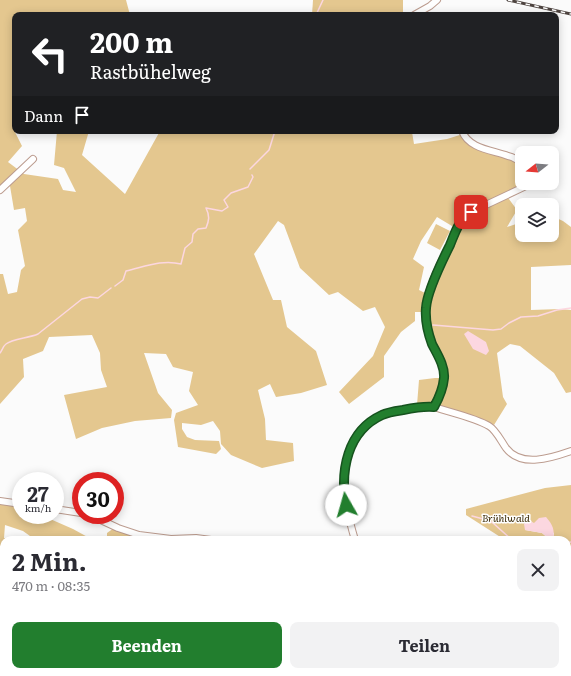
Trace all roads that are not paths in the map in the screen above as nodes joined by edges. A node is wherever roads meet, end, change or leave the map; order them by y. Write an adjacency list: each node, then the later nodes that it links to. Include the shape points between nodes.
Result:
1 (437, 0): 2 (street)
2 (419, 12)
3 (464, 134): 5 (street, via 470,142 482,149)
4 (34, 159): 6 (street)
5 (515, 159)
6 (0, 190)
7 (518, 190): 8 (street, via 463,218 443,258 426,308 427,326 444,377 442,391)
8 (434, 407): 9 (street, via 490,426 510,454 521,459 558,456); 14 (street, via 384,414 368,424 353,442 346,462 343,491)
9 (571, 451)
10 (0, 502): 11 (street)
11 (12, 503)
12 (109, 524): 13 (street)
13 (147, 536)
14 (353, 536)

